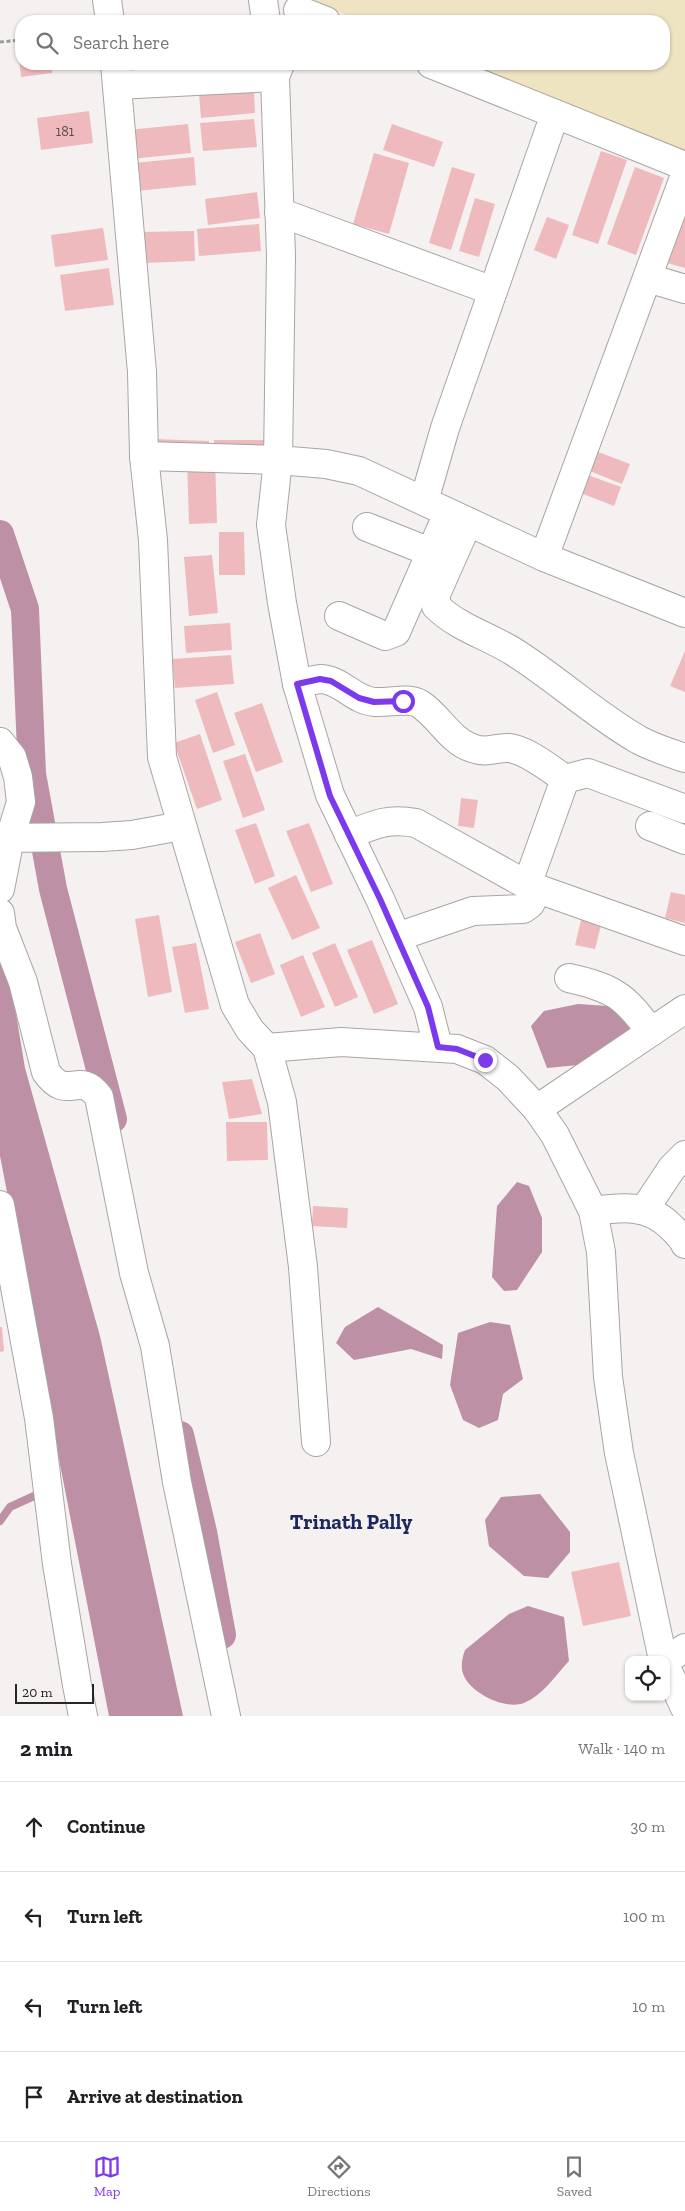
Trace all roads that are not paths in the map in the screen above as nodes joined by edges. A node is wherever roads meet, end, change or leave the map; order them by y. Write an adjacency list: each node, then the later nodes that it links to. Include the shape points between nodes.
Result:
1 (107, 0): 4 (street)
2 (263, 0): 5 (street)
3 (298, 10): 6 (street)
4 (109, 15)
5 (265, 15)
6 (311, 15)
7 (223, 70): 10 (street)
8 (276, 70): 14 (street)
9 (446, 70): 11 (street)
10 (116, 74): 18 (street, via 142,372)
11 (554, 114): 12 (street); 17 (street)
12 (685, 166)
13 (685, 175): 15 (street)
14 (280, 212): 17 (street); 19 (street)
15 (648, 278): 16 (street); 24 (street)
16 (685, 289)
17 (493, 291): 20 (street, via 445,428)
18 (144, 456): 19 (street); 32 (street, via 153,540 162,757)
19 (278, 460): 20 (street, via 359,471); 27 (street, via 271,525)
20 (424, 501): 21 (street)
21 (458, 517): 23 (street); 24 (street); 29 (street, via 436,594 436,606 448,618 542,669 640,740)
22 (368, 526): 23 (street)
23 (430, 552): 26 (street, via 396,632 385,636)
24 (544, 557): 25 (street)
25 (685, 613)
26 (339, 616)
27 (297, 684): 30 (street, via 320,679 374,702 418,702 431,711 457,740 470,748 486,752 508,748 521,751); 34 (street, via 330,796)
28 (0, 742): 35 (street, via 12,757 18,777)
29 (685, 758)
30 (565, 779): 31 (street, via 588,773); 37 (street)
31 (685, 809)
32 (181, 826): 35 (street, via 132,835); 46 (street, via 235,1005 250,1030)
33 (650, 826): 36 (street)
34 (349, 834): 37 (street, via 382,821 416,823); 40 (street)
35 (22, 837): 38 (street)
36 (685, 840)
37 (533, 888): 40 (street, via 530,904 523,910 473,912); 41 (street)
38 (0, 889)
39 (0, 913): 60 (street, via 2,928 23,982 46,1072 53,1082 62,1087 84,1084 99,1097 134,1273 155,1346 177,1482)
40 (397, 937): 45 (street, via 428,1007)
41 (685, 941)
42 (569, 978): 44 (street, via 600,985 619,996)
43 (685, 1009): 44 (street)
44 (650, 1032): 47 (street)
45 (438, 1047): 46 (street, via 341,1042); 47 (street, via 457,1049 485,1060 508,1078)
46 (267, 1048): 53 (street, via 284,1112 302,1267)
47 (537, 1109): 51 (street, via 555,1135)
48 (685, 1155): 50 (street, via 672,1168)
49 (0, 1205): 59 (street, via 39,1418 57,1564)
50 (644, 1210): 51 (street, via 624,1207); 52 (street, via 663,1219)
51 (593, 1211): 55 (street, via 601,1252 608,1377 619,1454)
52 (685, 1244)
53 (316, 1442)
54 (685, 1648): 56 (street)
55 (664, 1656)
56 (670, 1657)
57 (670, 1676): 58 (street)
58 (685, 1708)
59 (83, 1716)
60 (226, 1716)

